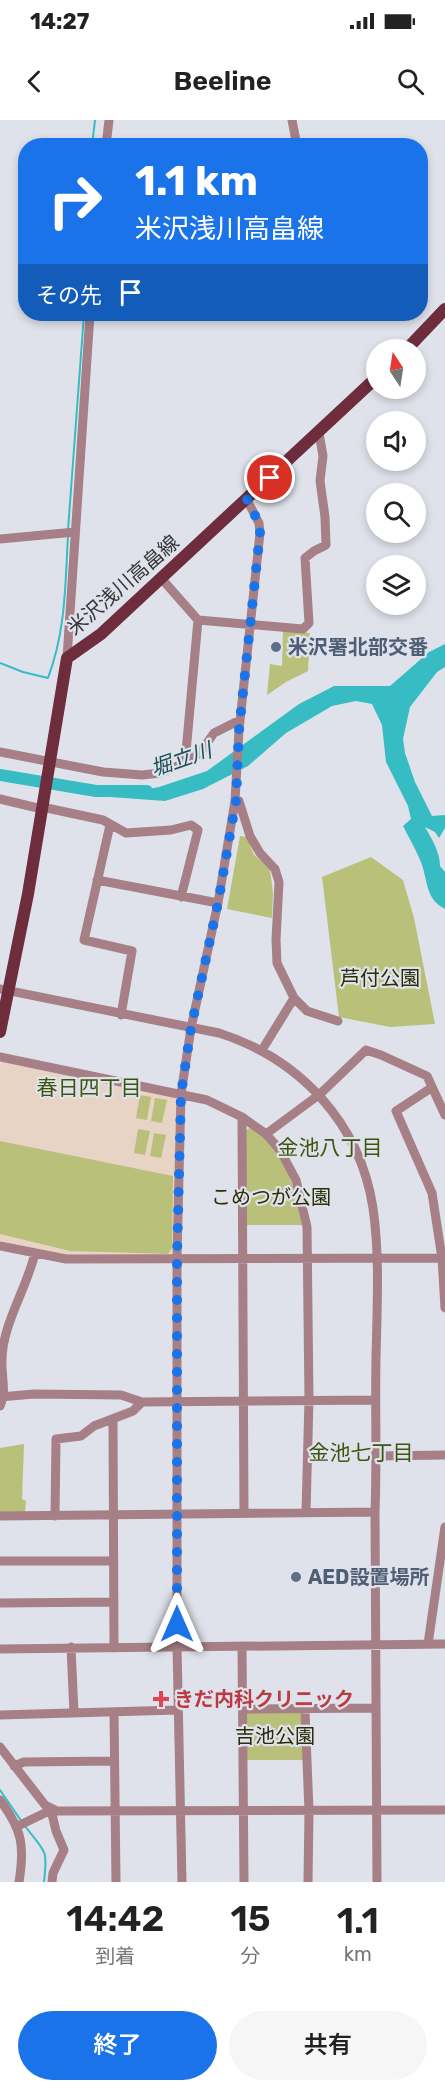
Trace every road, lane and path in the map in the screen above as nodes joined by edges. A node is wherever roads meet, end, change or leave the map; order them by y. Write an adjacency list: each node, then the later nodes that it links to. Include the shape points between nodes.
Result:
1 (109, 120): 3 (street)
2 (292, 120): 4 (street)
3 (107, 138)
4 (295, 138)
5 (445, 309): 7 (main road)
6 (90, 321): 11 (street)
7 (416, 339)
8 (366, 388): 9 (main road, 米沢浅川高畠線)
9 (319, 433): 10 (main road, 米沢浅川高畠線); 15 (street, via 326,545 305,558 309,623 303,629)
10 (247, 500): 13 (main road, 米沢浅川高畠線); 15 (street, via 260,533)
11 (75, 532): 12 (street); 16 (street)
12 (0, 539)
13 (162, 578): 14 (street); 16 (main road, 米沢浅川高畠線, via 101,634)
14 (198, 620): 15 (street); 19 (street)
15 (251, 623): 17 (street)
16 (67, 658): 20 (main road, 米沢浅川高畠線)
17 (240, 725): 19 (street, via 214,733 200,753); 22 (street)
18 (0, 752): 20 (street)
19 (185, 763): 20 (street, via 160,773 126,775)
20 (48, 765): 23 (main road, 米沢浅川高畠線)
21 (0, 799): 23 (street)
22 (236, 801): 27 (street); 29 (street, via 250,836 275,868 279,882 277,963)
23 (42, 808): 24 (street, via 103,820); 28 (main road, 米沢浅川高畠線)
24 (110, 825): 25 (street); 26 (street, via 126,833 191,825 198,830)
25 (97, 880): 26 (street); 30 (street, via 84,940 132,951)
26 (181, 897): 27 (street)
27 (218, 903): 32 (street)
28 (4, 990): 30 (street); 33 (main road, 米沢浅川高畠線)
29 (294, 998): 31 (street, via 306,1011); 34 (street)
30 (121, 1015): 32 (street)
31 (338, 1021)
32 (191, 1028): 34 (street, via 219,1033); 37 (street)
33 (0, 1032)
34 (262, 1050): 38 (street)
35 (0, 1057): 37 (street)
36 (431, 1088): 38 (street, via 421,1072 366,1050); 39 (street); 48 (street, via 396,1111 432,1193)
37 (181, 1094): 40 (street, via 222,1106); 44 (street)
38 (320, 1094): 41 (street); 47 (street, via 344,1127 364,1176 373,1206)
39 (445, 1115)
40 (242, 1117): 41 (street); 45 (street)
41 (266, 1134): 46 (street, via 296,1180 307,1227)
42 (0, 1246): 43 (street)
43 (35, 1253): 44 (street, via 66,1259); 50 (street, via 5,1336)
44 (177, 1258): 45 (street); 51 (street)
45 (243, 1258): 46 (street); 52 (street)
46 (308, 1258): 47 (street); 53 (street)
47 (378, 1258): 48 (street); 54 (street)
48 (443, 1258): 49 (street)
49 (445, 1308)
50 (2, 1399): 55 (street, via 34,1394 121,1395)
51 (177, 1400): 52 (street); 55 (street); 62 (street)
52 (243, 1400): 53 (street); 61 (street)
53 (309, 1400): 54 (street); 59 (street)
54 (375, 1400): 58 (street)
55 (142, 1402): 56 (street, via 134,1412)
56 (113, 1420): 63 (street); 65 (street, via 94,1426 81,1436 56,1439)
57 (445, 1455): 58 (street)
58 (377, 1456): 60 (street)
59 (306, 1512): 60 (street); 61 (street)
60 (375, 1512): 73 (street)
61 (244, 1513): 62 (street)
62 (177, 1514): 63 (street); 76 (street)
63 (113, 1515): 65 (street); 68 (street)
64 (0, 1516): 65 (street)
65 (55, 1516)
66 (445, 1527): 71 (street)
67 (0, 1561): 68 (street)
68 (113, 1561): 69 (street)
69 (114, 1602): 70 (street); 77 (street)
70 (0, 1603)
71 (428, 1644): 72 (street); 73 (street)
72 (445, 1644)
73 (375, 1645): 74 (street); 79 (street)
74 (242, 1646): 76 (street); 80 (street)
75 (71, 1647): 77 (street); 78 (street); 84 (street)
76 (177, 1647): 77 (street); 81 (street)
77 (114, 1648)
78 (0, 1649)
79 (375, 1708): 82 (street); 92 (street)
80 (243, 1709): 82 (street); 95 (street)
81 (178, 1710): 83 (street); 91 (street)
82 (305, 1710): 96 (street)
83 (114, 1712): 84 (street); 87 (street)
84 (74, 1713): 85 (street)
85 (0, 1715)
86 (0, 1747): 88 (street)
87 (114, 1761): 88 (street, via 24,1762); 94 (street)
88 (14, 1766): 90 (street)
89 (0, 1800): 97 (street)
90 (51, 1810): 94 (street); 97 (street); 99 (street, via 64,1850)
91 (181, 1810): 94 (street); 95 (street); 101 (street)
92 (376, 1810): 93 (street); 96 (street); 104 (street)
93 (445, 1810)
94 (115, 1811): 100 (street)
95 (243, 1811): 96 (street); 102 (street)
96 (309, 1811): 103 (street)
97 (18, 1826): 98 (street)
98 (19, 1882)
99 (52, 1882)
100 (116, 1882)
101 (182, 1882)
102 (244, 1882)
103 (308, 1882)
104 (377, 1882)

